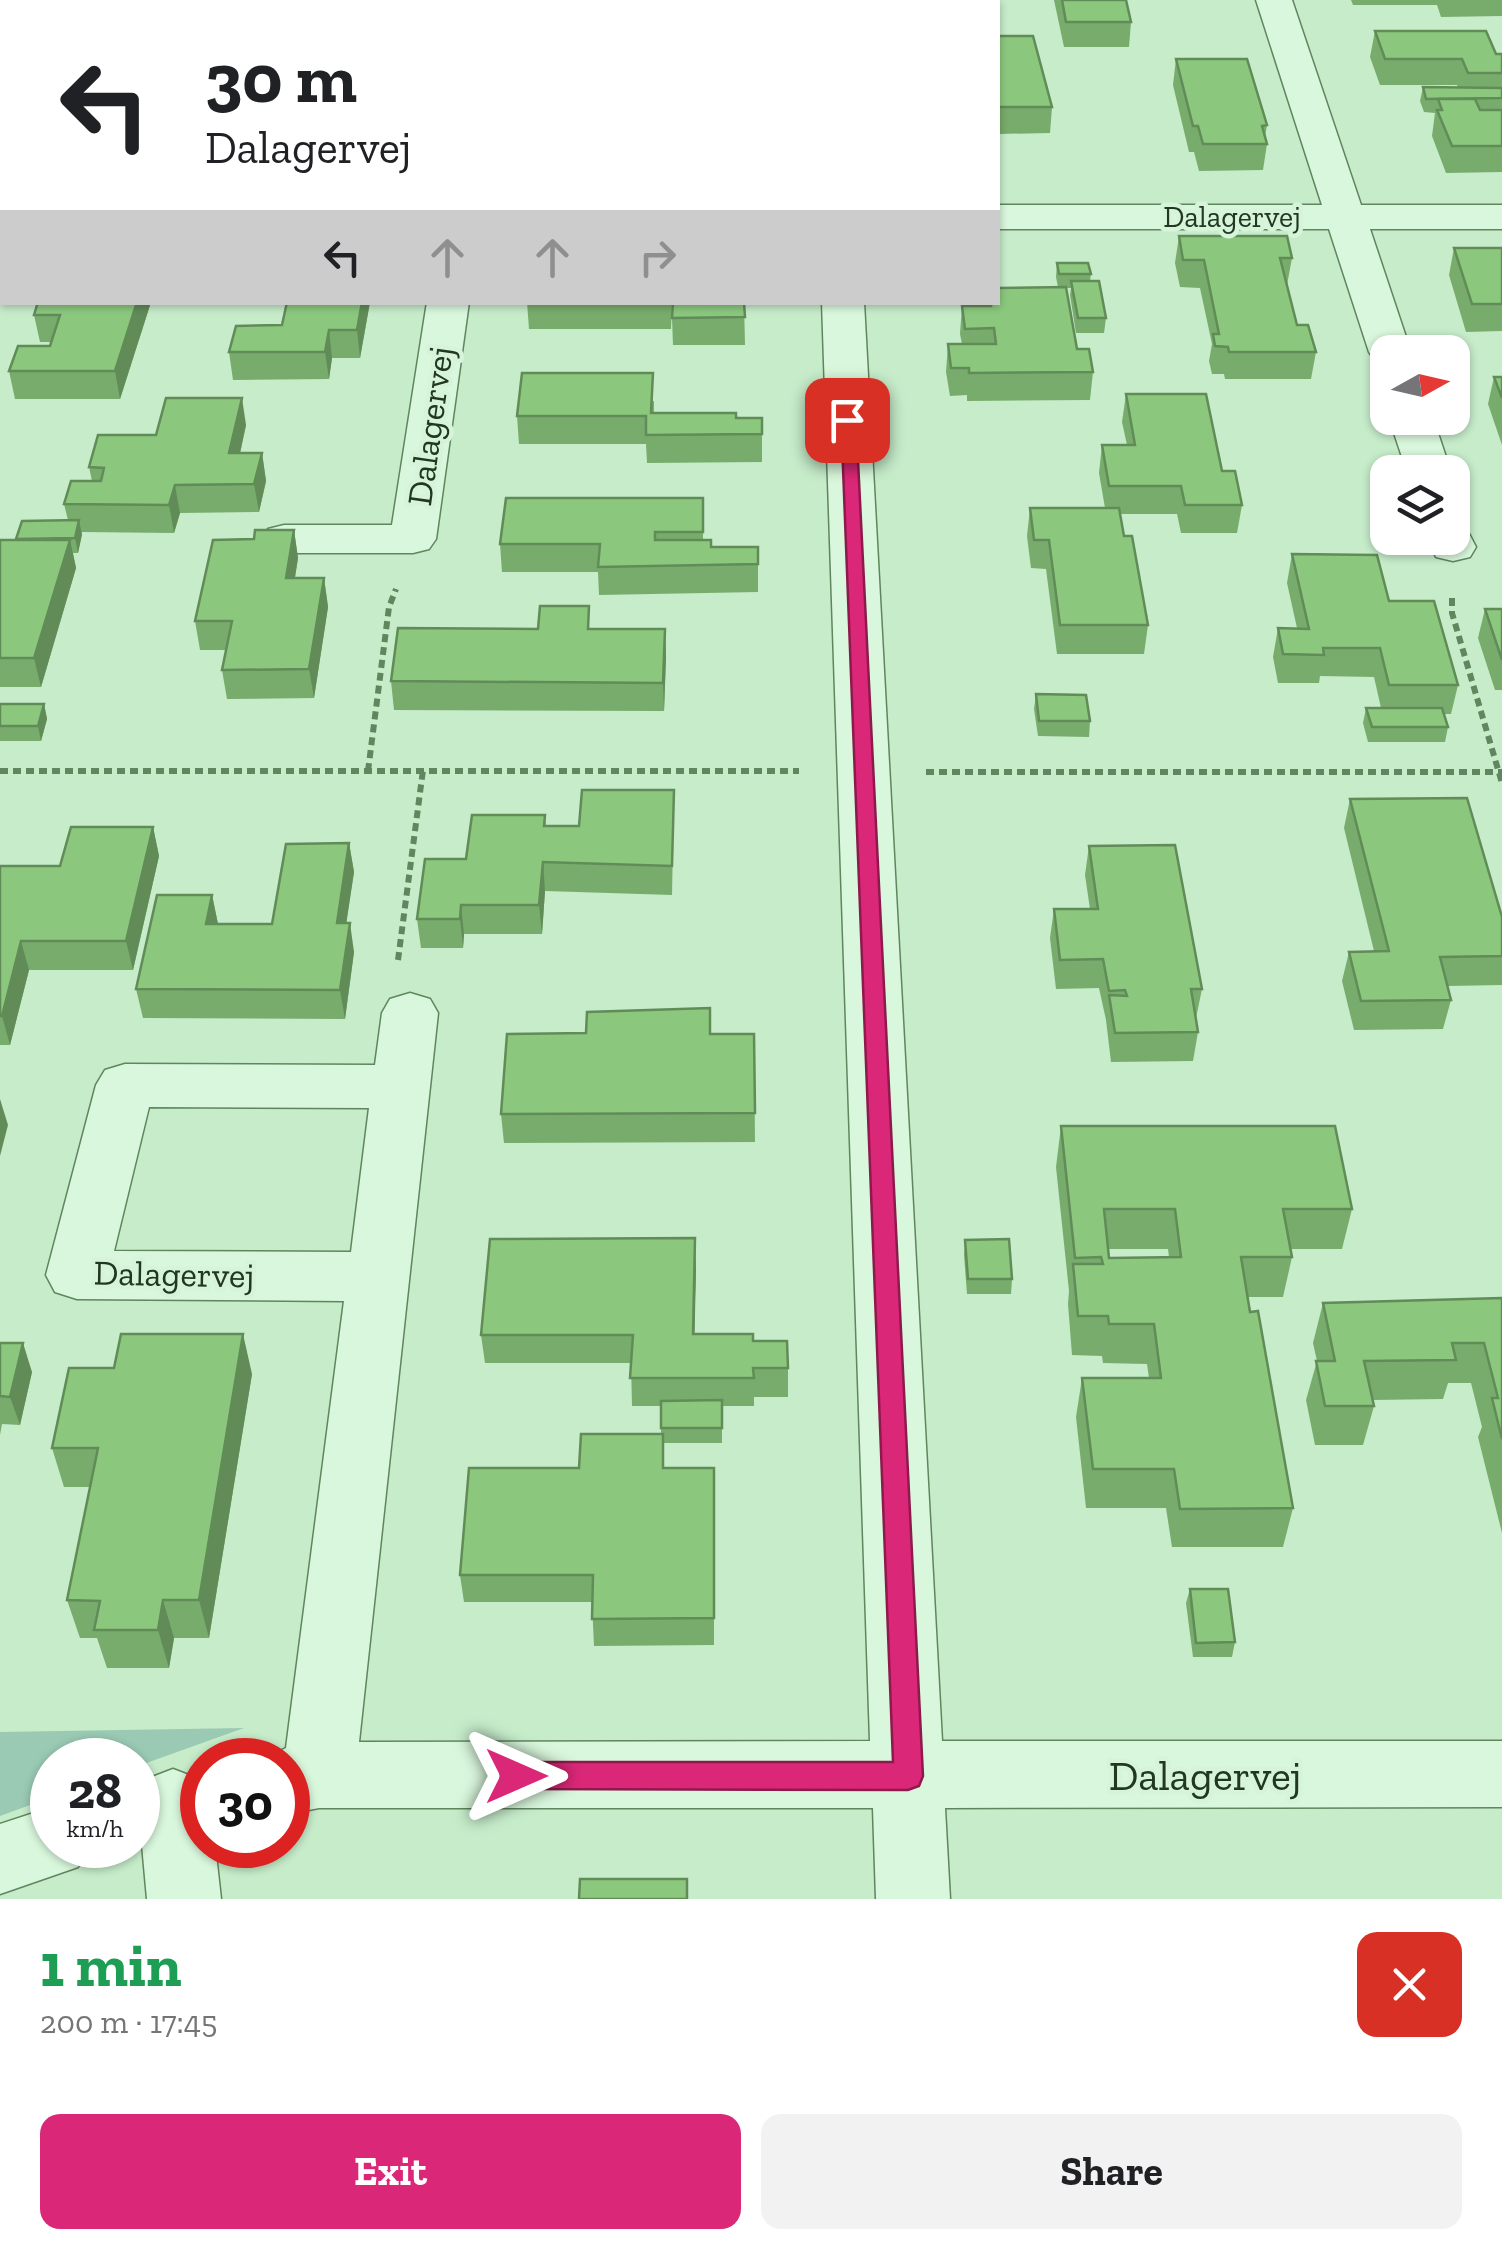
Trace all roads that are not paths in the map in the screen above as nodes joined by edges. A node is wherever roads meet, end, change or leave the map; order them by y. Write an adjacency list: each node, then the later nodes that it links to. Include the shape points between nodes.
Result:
1 (1274, 0): 3 (street, Dalagervej)
2 (1000, 217): 3 (street, Dalagervej)
3 (1346, 217): 4 (street, Dalagervej); 7 (street, Dalagervej)
4 (1502, 217)
5 (448, 305): 8 (street, Dalagervej, via 413,539)
6 (842, 305): 14 (street)
7 (1384, 335)
8 (284, 539)
9 (410, 1012): 10 (street, Dalagervej)
10 (402, 1087): 11 (street, Dalagervej); 11 (street, Dalagervej, via 125,1085 78,1275)
11 (378, 1277): 12 (street, Dalagervej)
12 (310, 1738)
13 (1502, 1774): 14 (street, Dalagervej)
14 (908, 1776): 15 (street, Dalagervej); 20 (street)
15 (310, 1778)
16 (171, 1805): 19 (street)
17 (30, 1849): 18 (street)
18 (0, 1859)
19 (184, 1899)
20 (913, 1899)

